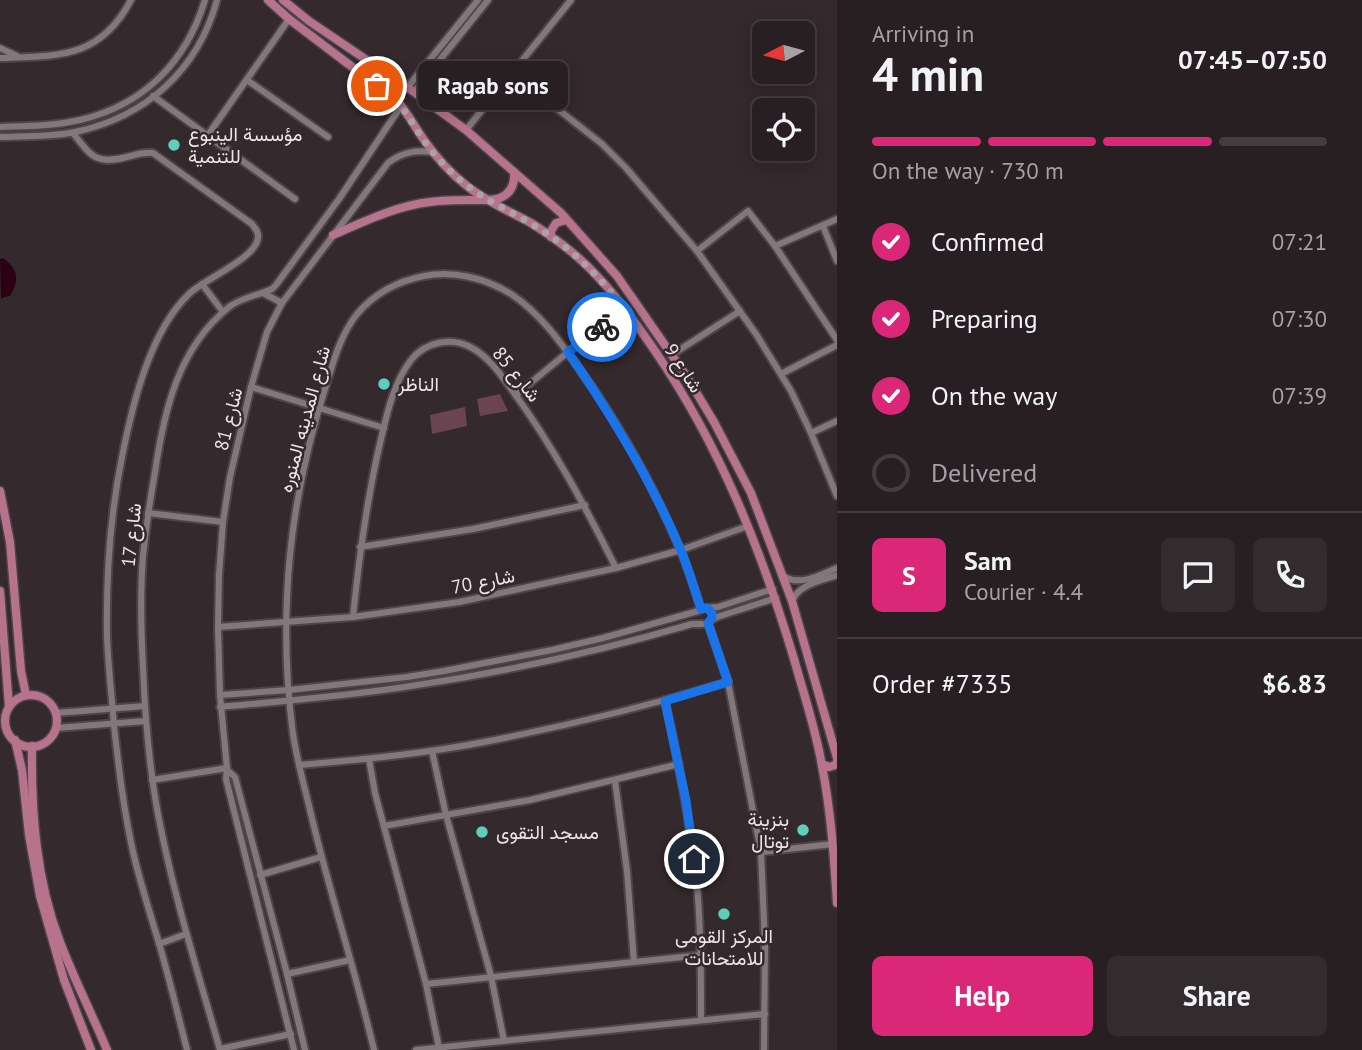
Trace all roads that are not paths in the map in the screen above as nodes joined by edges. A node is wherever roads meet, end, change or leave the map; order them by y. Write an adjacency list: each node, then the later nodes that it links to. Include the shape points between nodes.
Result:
1 (131, 0): 13 (street, via 109,31 90,44 69,53)
2 (205, 0): 10 (street)
3 (217, 0): 12 (street)
4 (268, 0): 9 (main road, شارع 9)
5 (283, 0): 17 (main road, شارع 9)
6 (478, 0): 17 (street)
7 (488, 0): 17 (street)
8 (571, 0): 15 (street)
9 (289, 19): 16 (street); 20 (main road, شارع 9)
10 (187, 42): 12 (street); 18 (street)
11 (0, 48): 13 (street)
12 (197, 48): 19 (street)
13 (20, 57): 14 (street)
14 (0, 58)
15 (512, 73): 22 (street); 39 (street, via 602,144)
16 (247, 80): 24 (street); 26 (street)
17 (410, 90): 22 (main road, شارع 9)
18 (145, 91): 19 (street); 21 (street, via 114,109 79,121)
19 (155, 97): 23 (street, via 117,119); 24 (street)
20 (401, 106): 27 (main road, شارع 9); 30 (street, شارع 17)
21 (0, 127)
22 (466, 130): 28 (main road, شارع 9)
23 (73, 133): 25 (street); 41 (street, via 99,159 153,153 252,224 258,234 254,247)
24 (208, 135): 29 (street)
25 (0, 137)
26 (328, 137)
27 (433, 152): 31 (main road, شارع 9); 32 (street, شارع 81, via 415,151 393,159)
28 (514, 172): 31 (main road, via 508,193); 34 (main road, شارع 9)
29 (295, 199)
30 (339, 199): 32 (street); 42 (street, شارع 17, via 279,281)
31 (486, 200): 36 (main road, via 411,205); 37 (main road, شارع 9)
32 (352, 209): 36 (street, شارع 81)
33 (837, 219): 35 (street)
34 (566, 220): 37 (main road, via 554,225); 50 (main road, شارع 9, via 617,276)
35 (822, 226): 38 (street); 40 (street)
36 (333, 235): 43 (street, شارع 81)
37 (551, 237): 44 (main road, شارع 9, via 594,273)
38 (775, 246): 39 (street, via 748,211); 47 (street)
39 (697, 251): 45 (street)
40 (837, 261)
41 (202, 284): 46 (street); 90 (street, via 178,306 155,345 138,390 122,459 107,590)
42 (262, 292): 43 (street); 46 (street, شارع 17)
43 (282, 303): 52 (street, شارع 81, via 267,332)
44 (625, 310): 49 (street); 63 (main road, شارع 9, via 691,408)
45 (740, 311): 50 (street); 51 (street)
46 (223, 312): 61 (street, شارع 17, via 197,341 171,393)
47 (837, 340)
48 (837, 345): 51 (street)
49 (568, 352): 53 (street); 54 (street, شارع المدينه المنوره, via 511,294 473,277 431,274 391,286 362,309 336,352); 65 (street, شارع المدينه المنوره, via 625,439)
50 (673, 354): 69 (main road, شارع 9, via 751,494)
51 (780, 374): 57 (street)
52 (251, 387): 54 (street); 62 (street, شارع 81)
53 (516, 395): 56 (street, شارع 85, via 473,348 453,342 433,344 409,363); 60 (street, شارع 85)
54 (318, 408): 56 (street); 77 (street, شارع المدينه المنوره, via 295,514)
55 (837, 421): 57 (street)
56 (384, 428): 64 (street, شارع 85)
57 (811, 433): 59 (street)
58 (0, 491): 83 (main road)
59 (837, 496)
60 (585, 505): 64 (street); 66 (street, شارع 85)
61 (148, 513): 62 (street); 87 (street, شارع 17, via 141,591)
62 (223, 522): 78 (street, شارع 81)
63 (748, 526): 65 (street, شارع 70); 70 (main road, شارع 9)
64 (360, 547): 75 (street, شارع 85)
65 (681, 550): 66 (street, شارع 70); 74 (street, شارع المدينه المنوره)
66 (616, 568): 75 (street, شارع 70, via 472,599)
67 (837, 568): 69 (street, via 802,581)
68 (837, 575): 73 (street, via 802,589)
69 (784, 577): 73 (main road, شارع 9)
70 (773, 589): 72 (main road, شارع 9); 74 (street)
71 (0, 591): 88 (main road)
72 (776, 598): 76 (street); 101 (main road, شارع 9)
73 (792, 601): 99 (main road, شارع 9)
74 (702, 609): 76 (street, via 712,613); 76 (street, via 696,617); 79 (street, via 552,650)
75 (353, 617): 77 (street, شارع 70)
76 (707, 622): 80 (street); 81 (street, via 555,659)
77 (287, 623): 78 (street, شارع 70); 82 (street, شارع المدينه المنوره)
78 (218, 627): 84 (street, شارع 81)
79 (407, 677): 81 (street); 82 (street)
80 (728, 682): 86 (street); 109 (street)
81 (408, 687): 85 (street)
82 (289, 690): 84 (street); 85 (street, شارع المدينه المنوره)
83 (26, 695): 88 (main road); 91 (main road, via 45,698)
84 (220, 695): 89 (street, شارع 81)
85 (290, 700): 89 (street); 102 (street, شارع المدينه المنوره)
86 (665, 701): 97 (street); 100 (street)
87 (145, 706): 90 (street); 92 (street, شارع 17)
88 (9, 707): 95 (main road, via 6,725)
89 (220, 707): 103 (street, شارع 81)
90 (113, 709): 91 (street); 93 (street)
91 (56, 713): 94 (main road)
92 (146, 721): 93 (street); 104 (street, شارع 17)
93 (114, 724): 94 (street); 116 (street, via 128,826)
94 (56, 728): 96 (main road, via 47,741)
95 (15, 740): 96 (main road); 130 (main road, via 40,896 64,980)
96 (32, 746): 131 (main road, via 34,817 47,900 59,940)
97 (432, 751): 98 (street); 106 (street)
98 (369, 759): 102 (street); 107 (street)
99 (837, 760): 101 (main road, via 830,767)
100 (679, 764): 105 (street); 117 (street, via 695,865)
101 (822, 764): 108 (main road, شارع 9, via 830,788)
102 (299, 765): 110 (street, شارع المدينه المنوره)
103 (227, 769): 104 (street); 111 (street, شارع 81, via 235,777); 114 (street, شارع 81, via 228,789)
104 (152, 780): 115 (street, شارع 17)
105 (615, 781): 106 (street); 119 (street)
106 (446, 815): 107 (street); 121 (street)
107 (384, 826): 122 (street)
108 (833, 844): 109 (street); 112 (main road, شارع 9)
109 (761, 852): 123 (street)
110 (321, 857): 111 (street); 118 (street, شارع المدينه المنوره)
111 (260, 874): 113 (street, شارع 81)
112 (837, 900)
113 (272, 918): 114 (street); 120 (street, شارع 81)
114 (262, 921): 126 (street, شارع 81)
115 (186, 934): 116 (street); 129 (street, شارع 17)
116 (159, 944): 132 (street)
117 (701, 955): 119 (street); 124 (street)
118 (350, 960): 120 (street); 135 (street, شارع المدينه المنوره)
119 (634, 962): 121 (street)
120 (287, 974): 125 (street, شارع 81)
121 (491, 976): 122 (street); 127 (street)
122 (426, 984): 128 (street)
123 (765, 1014): 124 (street); 137 (street)
124 (702, 1020): 127 (street)
125 (300, 1031): 126 (street); 134 (street, شارع 81)
126 (290, 1034): 129 (street); 133 (street, شارع 81)
127 (504, 1041): 128 (street)
128 (439, 1048): 136 (street)
129 (220, 1049)
130 (91, 1050)
131 (107, 1050)
132 (187, 1050)
133 (294, 1050)
134 (305, 1050)
135 (374, 1050)
136 (416, 1050)
137 (764, 1050)

